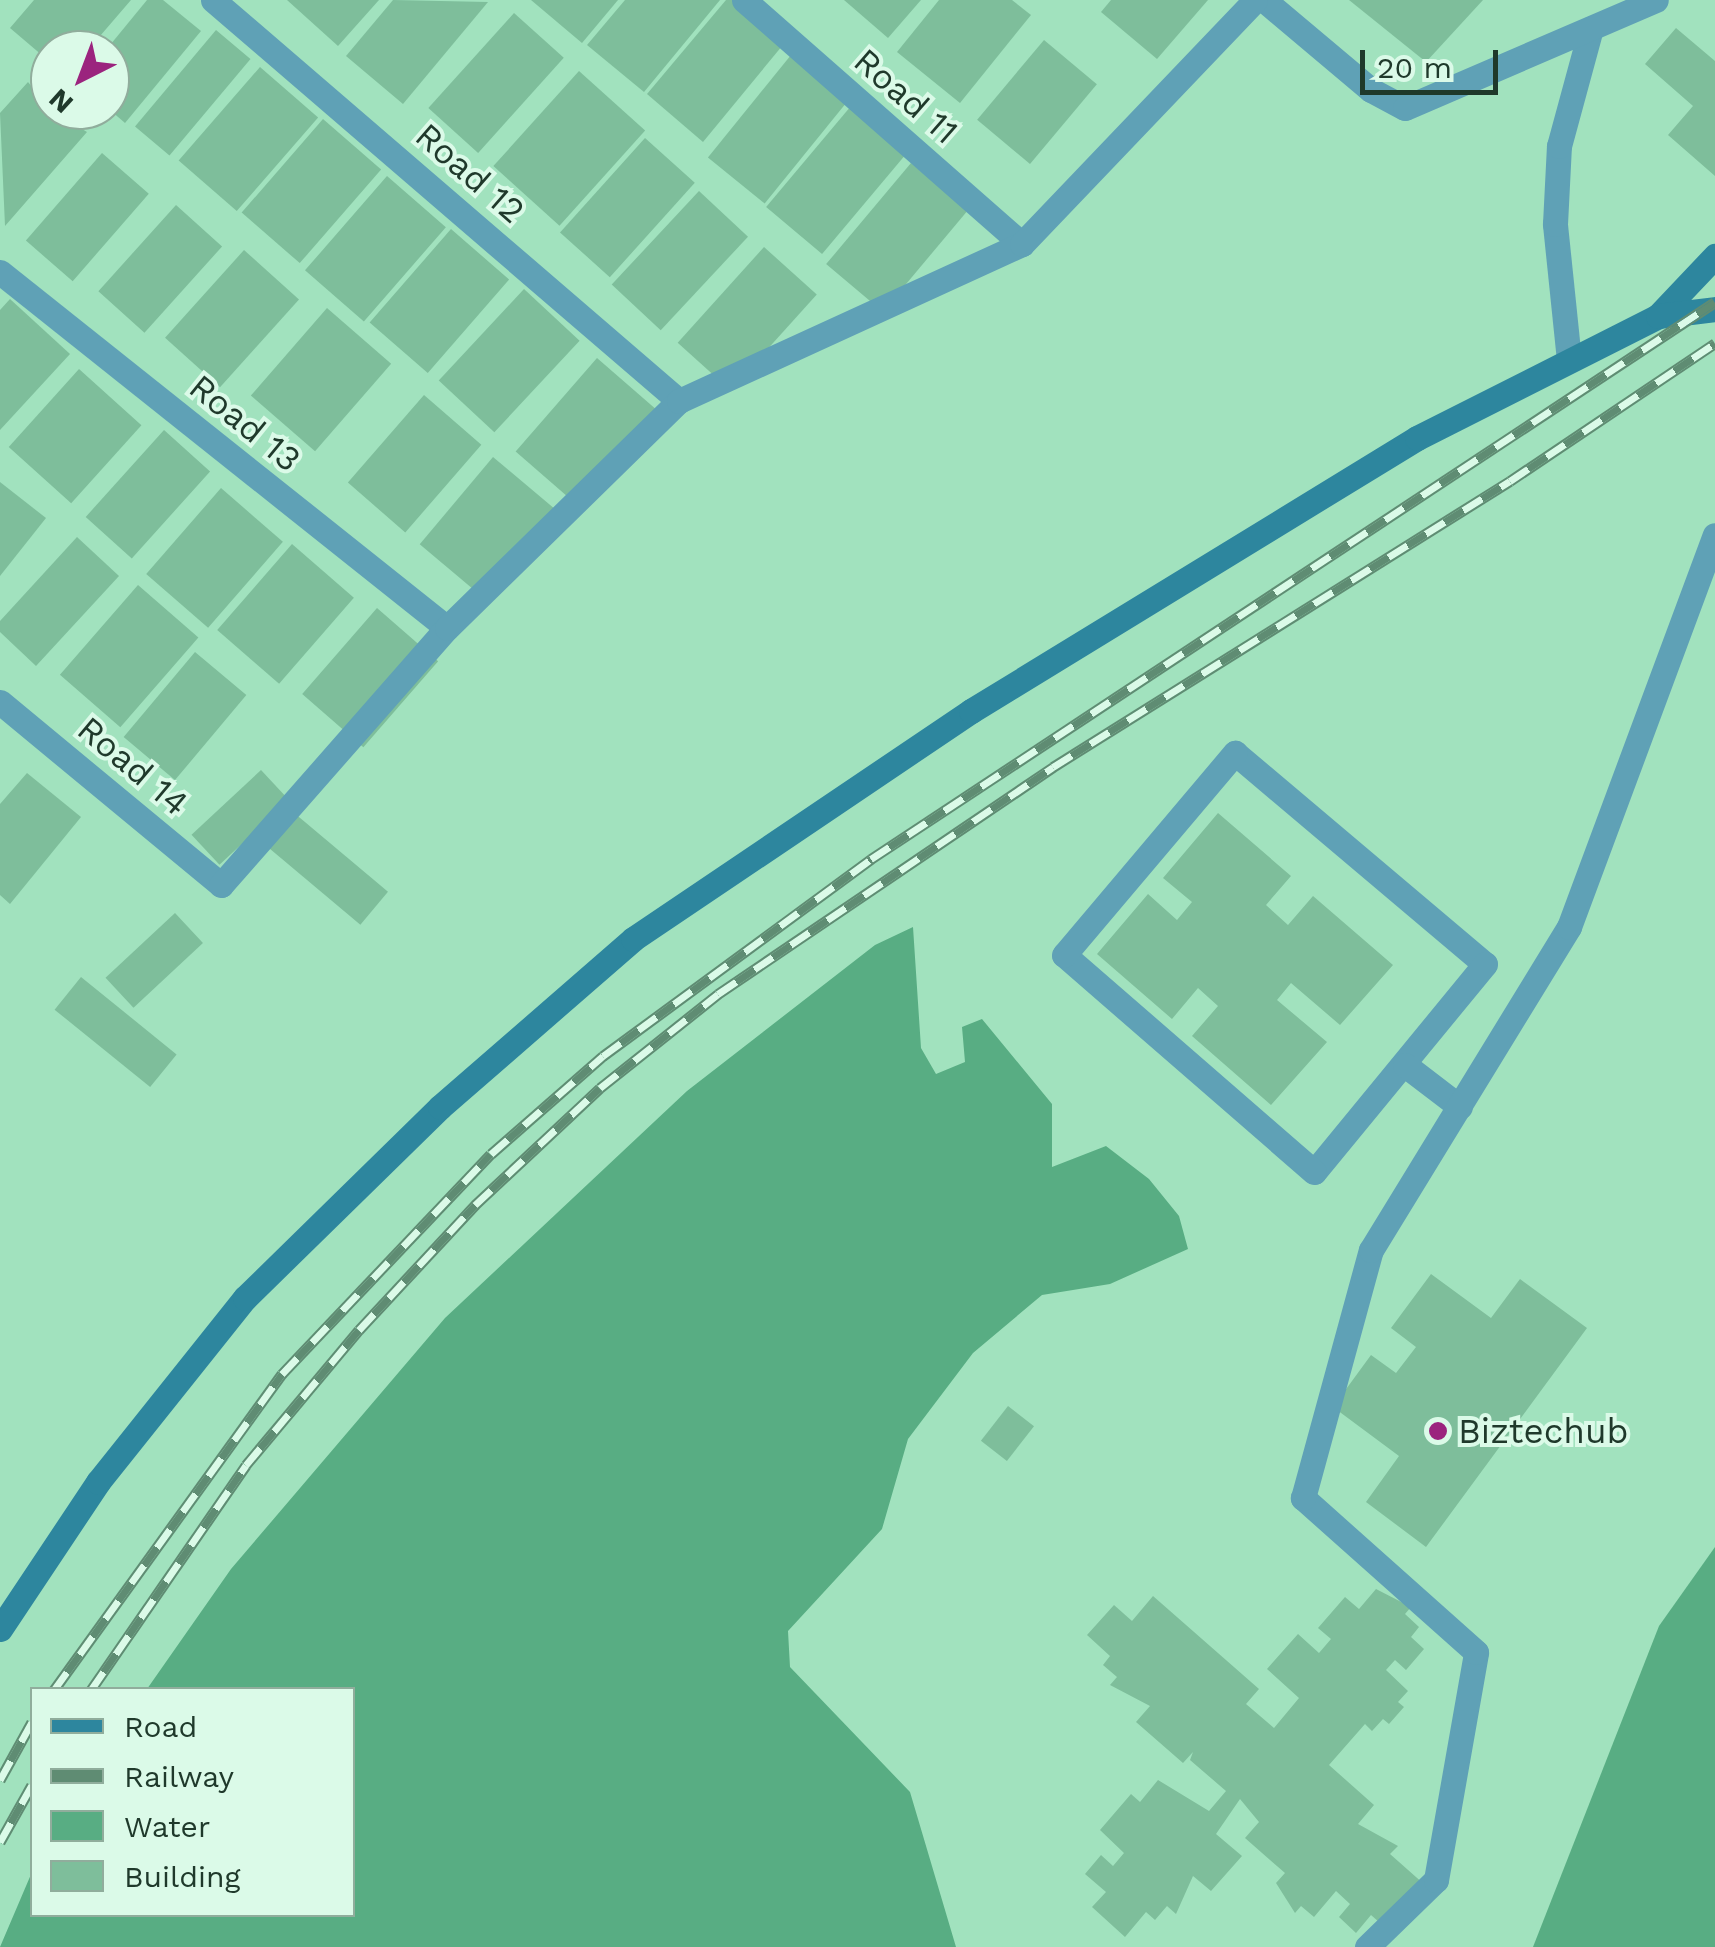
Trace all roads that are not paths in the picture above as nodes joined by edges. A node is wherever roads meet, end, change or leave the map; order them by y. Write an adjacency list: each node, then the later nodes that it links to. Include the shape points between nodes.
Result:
1 (213, 0): 13 (street, Road 12)
2 (744, 0): 7 (street, Road 11)
3 (1255, 0): 7 (street)
4 (1264, 0): 6 (street, via 1371,90 1405,108)
5 (1656, 0): 6 (street)
6 (1591, 28): 12 (street, via 1559,146 1555,224)
7 (1022, 244): 13 (street)
8 (1715, 256): 11 (main road)
9 (0, 272): 15 (street, Road 13)
10 (1715, 310): 11 (main road)
11 (1658, 316): 12 (main road)
12 (1569, 360): 19 (main road, via 1418,438 987,702 633,939 440,1107 246,1298 98,1482)
13 (679, 401): 15 (street)
14 (1715, 535): 18 (street, via 1569,927)
15 (447, 628): 16 (street, Road 14, via 221,885)
16 (0, 702)
17 (1406, 1064): 17 (street, via 1314,1172 1064,956 1235,752 1484,964); 18 (street)
18 (1460, 1107): 20 (street, via 1371,1250 1303,1498 1476,1652 1436,1880)
19 (0, 1629)
20 (1368, 1947)

